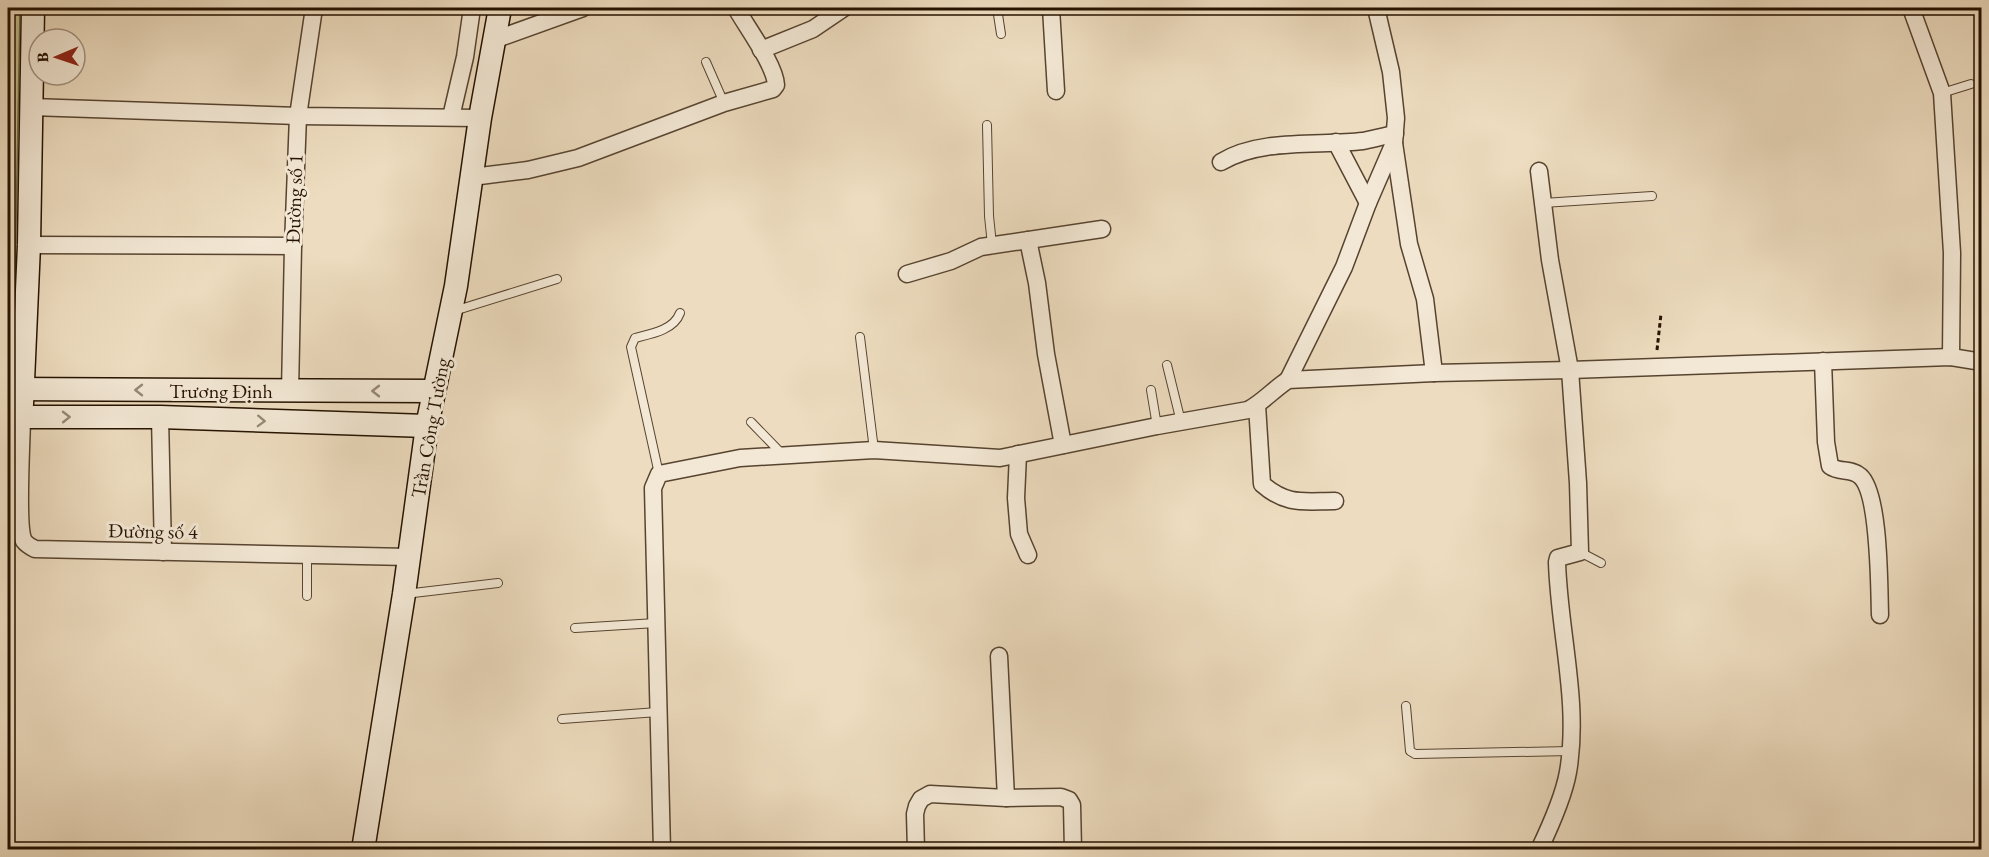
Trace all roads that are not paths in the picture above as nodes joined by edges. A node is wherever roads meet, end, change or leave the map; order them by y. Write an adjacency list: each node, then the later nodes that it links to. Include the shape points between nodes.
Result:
1 (33, 8): 20 (main road)
2 (314, 8): 21 (street, Đường số 1)
3 (472, 8): 22 (street)
4 (500, 8): 13 (main road, Trần Công Tường)
5 (583, 8): 13 (street)
6 (736, 8): 14 (street)
7 (844, 8): 14 (street, via 813,29)
8 (997, 8): 12 (lane)
9 (1051, 8): 17 (street)
10 (1376, 8): 25 (street, via 1391,72)
11 (1917, 9): 18 (street)
12 (1000, 34)
13 (494, 40): 23 (main road, Trần Công Tường)
14 (761, 50): 19 (street, via 776,81 773,89)
15 (706, 62): 19 (lane)
16 (1971, 84): 18 (lane)
17 (1056, 91)
18 (1942, 93): 43 (street, via 1952,253)
19 (724, 103): 29 (street, via 578,158)
20 (31, 107): 21 (street); 35 (main road)
21 (298, 116): 22 (street); 37 (street, Đường số 1)
22 (451, 117): 23 (street)
23 (480, 118): 29 (main road, Trần Công Tường)
24 (987, 124): 36 (lane)
25 (1394, 139): 26 (street); 32 (street); 48 (street, via 1409,244 1425,299)
26 (1336, 142): 27 (street, via 1264,148 1235,154); 32 (street)
27 (1221, 162)
28 (1539, 171): 31 (street)
29 (472, 177): 40 (main road, Trần Công Tường)
30 (1652, 196): 31 (lane)
31 (1543, 202): 47 (street)
32 (1368, 203): 49 (street, via 1344,267)
33 (1102, 229): 34 (street)
34 (1028, 240): 36 (street); 61 (street)
35 (29, 245): 37 (street); 50 (main road)
36 (992, 245): 38 (street)
37 (292, 246): 53 (street, Đường số 1)
38 (908, 274)
39 (557, 279): 40 (lane)
40 (451, 312): 52 (main road, Trần Công Tường)
41 (680, 313): 65 (lane, via 667,327 635,338 631,347)
42 (860, 337): 62 (lane)
43 (1952, 357): 44 (street); 45 (street)
44 (1823, 361): 47 (street); 76 (street, via 1830,466 1862,477 1870,490)
45 (1977, 361)
46 (1167, 365): 58 (lane)
47 (1570, 370): 48 (street); 68 (street)
48 (1434, 373): 49 (street)
49 (1288, 380): 54 (street)
50 (15, 389): 53 (main road, Trương Định, one-way to 50); 55 (main road)
51 (1151, 390): 60 (lane)
52 (434, 391): 53 (main road, Trương Định, one-way to 53); 59 (main road, Trần Công Tường)
53 (290, 392)
54 (1257, 405): 58 (street); 66 (street, via 1262,484 1292,501)
55 (15, 417): 56 (main road, Trương Định, one-way to 56); 67 (street, Đường số 4, via 21,534 25,543 35,549)
56 (160, 417): 59 (main road, Trương Định, one-way to 59); 67 (street)
57 (751, 422): 64 (lane)
58 (1181, 422): 60 (street)
59 (427, 426): 71 (main road, Trần Công Tường)
60 (1157, 426): 61 (street)
61 (1063, 445): 63 (street)
62 (874, 450): 63 (street, via 1000,458); 64 (street)
63 (1018, 454): 70 (street, via 1018,534)
64 (784, 456): 65 (street, via 740,458)
65 (659, 474): 77 (street, via 653,488)
66 (1335, 501)
67 (163, 552): 69 (street, Đường số 4)
68 (1580, 552): 72 (lane); 83 (street, via 1563,555 1557,562 1571,717)
69 (307, 555): 71 (street, Đường số 4); 75 (lane)
70 (1028, 555)
71 (409, 557): 74 (main road, Trần Công Tường)
72 (1601, 563)
73 (498, 583): 74 (lane)
74 (404, 594): 85 (main road, Trần Công Tường)
75 (307, 596)
76 (1880, 615)
77 (657, 623): 78 (lane); 81 (street)
78 (575, 628)
79 (999, 656): 84 (street)
80 (1406, 706): 83 (lane, via 1410,751 1415,754)
81 (658, 712): 82 (lane); 86 (street)
82 (562, 719)
83 (1570, 751): 89 (street, via 1568,774)
84 (1006, 798): 87 (street, via 930,794 921,799 915,814); 88 (street, via 1070,800)
85 (363, 849)
86 (662, 849)
87 (916, 849)
88 (1073, 849)
89 (1539, 849)

